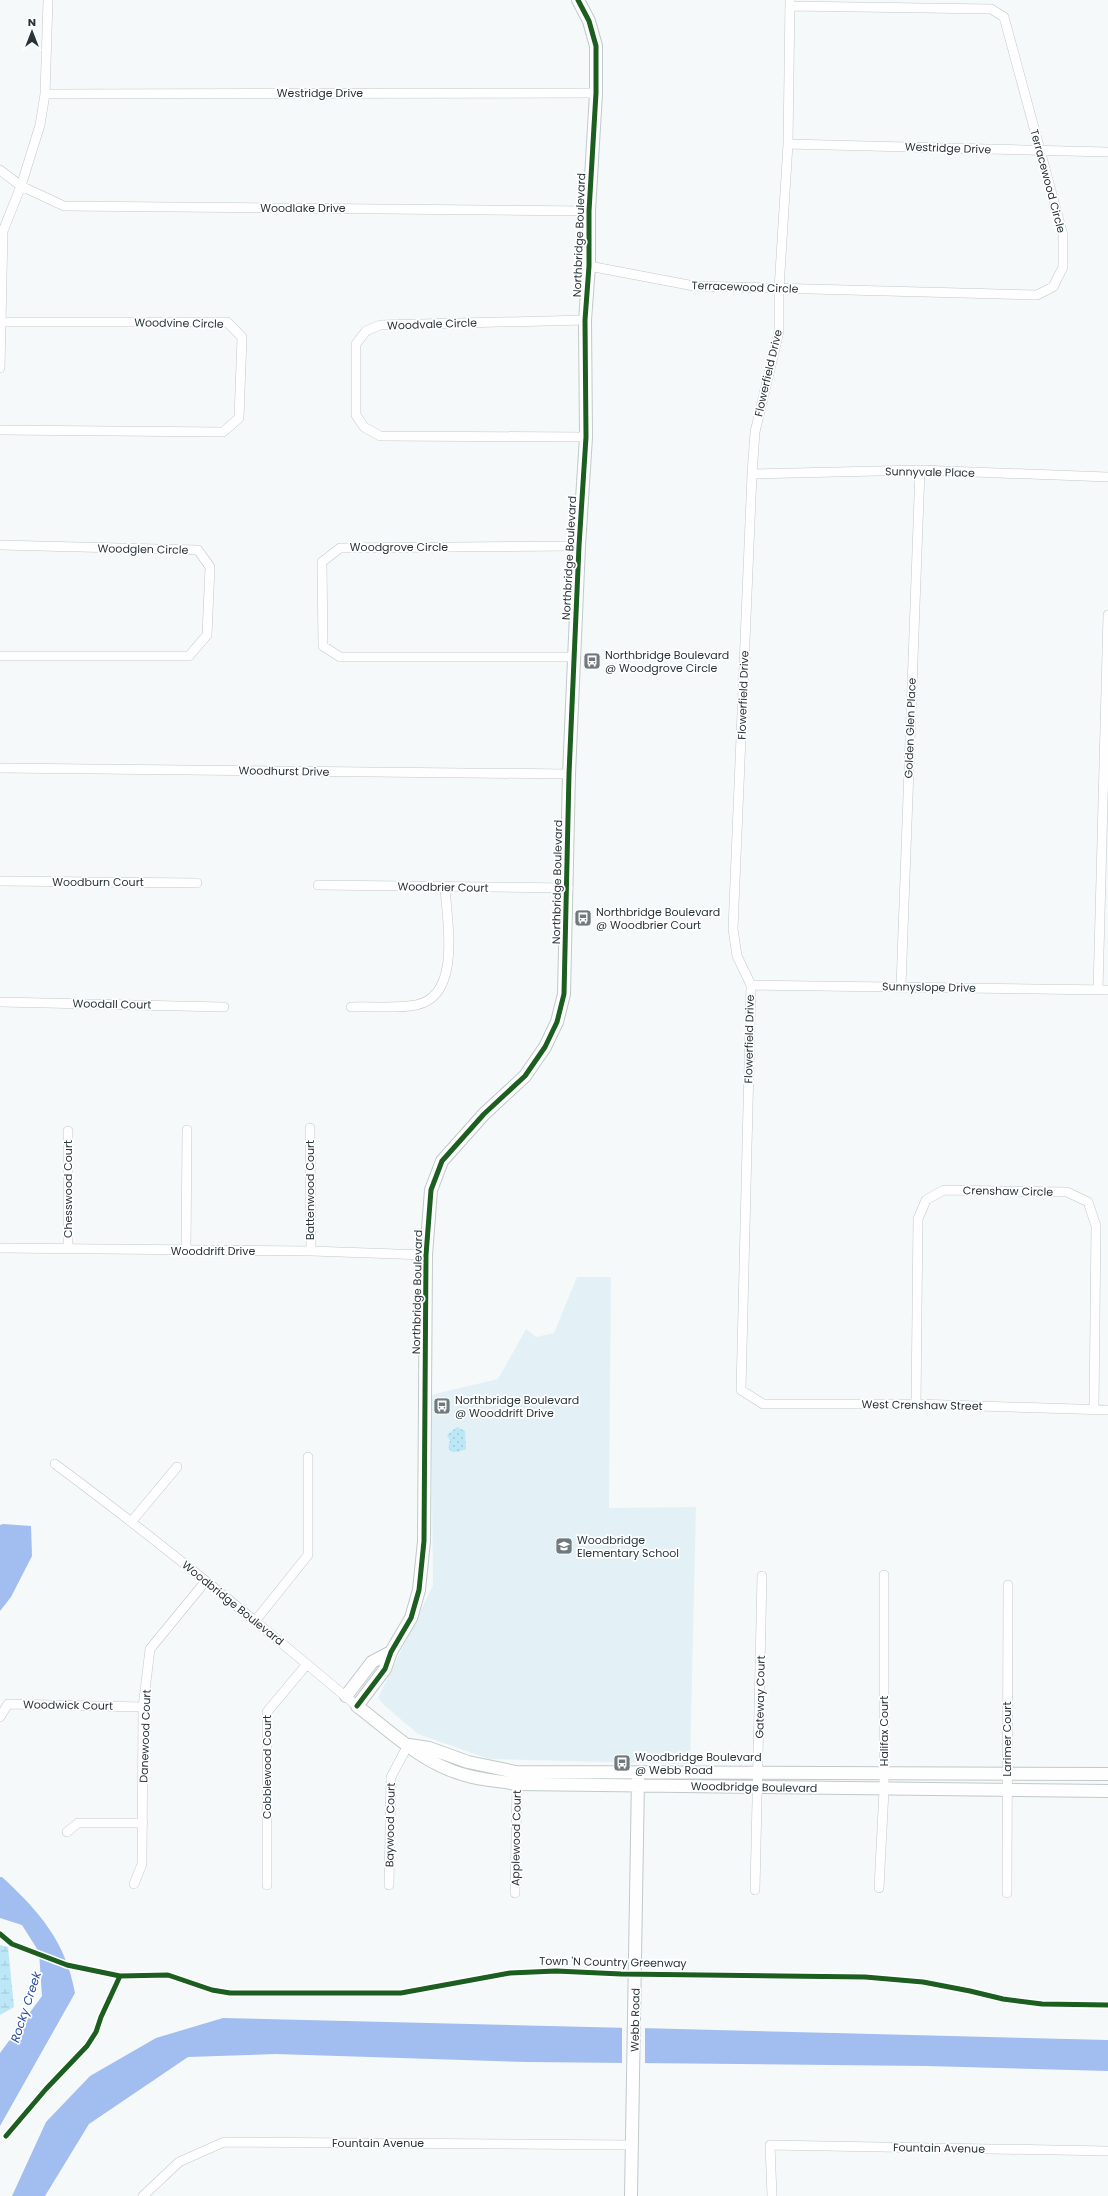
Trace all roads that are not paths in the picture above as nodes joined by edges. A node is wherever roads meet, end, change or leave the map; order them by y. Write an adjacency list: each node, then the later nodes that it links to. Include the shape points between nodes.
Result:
1 (48, 0): 5 (street)
2 (578, 0): 4 (street, Northbridge Boulevard, via 589,21 596,46)
3 (790, 3): 6 (street, Flowerfield Drive); 7 (street, Terracewood Circle, via 991,9 1004,17)
4 (596, 93): 5 (street, Westridge Drive); 11 (street, Northbridge Boulevard)
5 (45, 94): 10 (street, via 40,125)
6 (788, 144): 7 (street, Westridge Drive); 13 (street, Flowerfield Drive)
7 (1041, 151): 8 (street, Westridge Drive); 13 (street, Terracewood Circle, via 1063,235 1063,266 1053,287 1037,294)
8 (1108, 152)
9 (0, 170): 10 (street, Woodlake Drive)
10 (21, 186): 11 (street, Woodlake Drive, via 64,206); 15 (street, via 3,231)
11 (589, 211): 12 (street, Northbridge Boulevard)
12 (589, 266): 13 (street, Terracewood Circle, via 694,286); 14 (street, Northbridge Boulevard)
13 (779, 289): 20 (street, Flowerfield Drive, via 779,331 755,432)
14 (585, 320): 18 (street, Northbridge Boulevard); 18 (street, Woodvale Circle, via 380,325 366,331 356,344 356,415 364,426 380,436)
15 (0, 322): 16 (street); 17 (street, Woodvine Circle, via 227,322 242,337 239,418 223,432)
16 (0, 368)
17 (0, 430)
18 (586, 437): 23 (street, Northbridge Boulevard)
19 (920, 470): 20 (street, Sunnyvale Place); 21 (street, Sunnyvale Place); 35 (street, Golden Glen Place)
20 (752, 474): 34 (street, Flowerfield Drive, via 733,929 737,956)
21 (1108, 477)
22 (0, 545): 25 (street, Woodglen Circle, via 198,550 210,567 207,635 189,656)
23 (579, 546): 26 (street, Northbridge Boulevard); 26 (street, Woodgrove Circle, via 340,548 322,562 323,646 340,657)
24 (1108, 614): 36 (street)
25 (0, 656)
26 (574, 657): 28 (street, Northbridge Boulevard)
27 (0, 768): 28 (street, Woodhurst Drive)
28 (569, 774): 33 (street, Northbridge Boulevard)
29 (0, 882): 30 (street, Woodburn Court)
30 (197, 883)
31 (318, 885): 32 (street, Woodbrier Court)
32 (445, 888): 33 (street, Woodbrier Court); 40 (street, via 449,961 443,984 432,999 416,1005)
33 (568, 888): 48 (street, Northbridge Boulevard, via 564,994 557,1022 546,1047 525,1076 484,1114 442,1161 431,1190)
34 (751, 985): 35 (street, Sunnyslope Drive); 49 (street, Flowerfield Drive)
35 (901, 986): 36 (street, Sunnyslope Drive)
36 (1098, 990): 37 (street, Sunnyslope Drive)
37 (1108, 990)
38 (0, 1002): 39 (street, Woodall Court)
39 (224, 1007)
40 (351, 1007)
41 (310, 1128): 47 (street, Battenwood Court)
42 (188, 1130): 46 (street)
43 (68, 1131): 45 (street, Chesswood Court)
44 (0, 1248): 45 (street, Wooddrift Drive)
45 (68, 1248): 46 (street, Wooddrift Drive)
46 (186, 1251): 47 (street, Wooddrift Drive)
47 (310, 1251): 48 (street, Wooddrift Drive)
48 (426, 1255): 62 (street, Northbridge Boulevard, via 422,1568 411,1618)
49 (741, 1390): 50 (street, West Crenshaw Street, via 763,1404)
50 (916, 1404): 51 (street, West Crenshaw Street); 51 (street, Crenshaw Circle, via 918,1219 926,1200 944,1190 1067,1192 1088,1202 1096,1226)
51 (1094, 1409): 52 (street, West Crenshaw Street)
52 (1108, 1410)
53 (308, 1457): 61 (street, via 308,1555)
54 (55, 1464): 56 (street, Woodbridge Boulevard)
55 (177, 1467): 56 (street)
56 (132, 1521): 59 (street, Woodbridge Boulevard)
57 (884, 1575): 71 (street, Halifax Court)
58 (762, 1576): 70 (street, Gateway Court)
59 (205, 1582): 61 (street, Woodbridge Boulevard); 66 (street, Danewood Court, via 150,1649)
60 (1008, 1585): 72 (street, Larimer Court)
61 (256, 1620): 63 (street, Woodbridge Boulevard)
62 (391, 1652): 64 (street, via 372,1662); 65 (street, Northbridge Boulevard, via 385,1669)
63 (307, 1664): 64 (street, Woodbridge Boulevard); 83 (street, Cobblewood Court, via 266,1712)
64 (346, 1696): 65 (street, Woodbridge Boulevard)
65 (357, 1706): 68 (street, Woodbridge Boulevard)
66 (143, 1707): 67 (street, Woodwick Court, via 8,1704); 80 (street, Danewood Court)
67 (0, 1717)
68 (408, 1745): 69 (street, Woodbridge Boulevard, via 429,1748 468,1762 516,1772); 74 (street, Woodbridge Boulevard, via 439,1765 465,1775); 84 (street, Baywood Court, via 390,1777)
69 (638, 1772): 70 (street, Woodbridge Boulevard); 75 (street, Webb Road)
70 (759, 1772): 71 (street, Woodbridge Boulevard); 76 (street, Gateway Court)
71 (884, 1773): 72 (street, Woodbridge Boulevard); 77 (street, Halifax Court)
72 (1007, 1774): 73 (street, Woodbridge Boulevard); 78 (street, Larimer Court)
73 (1108, 1774)
74 (516, 1784): 75 (street, Woodbridge Boulevard); 87 (street, Applewood Court)
75 (637, 1785): 76 (street, Woodbridge Boulevard); 89 (street, Webb Road)
76 (759, 1787): 77 (street, Woodbridge Boulevard); 86 (street, Gateway Court)
77 (884, 1790): 78 (street, Woodbridge Boulevard); 85 (street, Halifax Court)
78 (1008, 1790): 79 (street, Woodbridge Boulevard); 88 (street, Larimer Court)
79 (1108, 1791)
80 (143, 1823): 81 (street, via 78,1823); 82 (street, Danewood Court, via 142,1864)
81 (67, 1832)
82 (134, 1884)
83 (267, 1885)
84 (389, 1885)
85 (879, 1888)
86 (755, 1890)
87 (516, 1893)
88 (1007, 1893)
89 (632, 2145): 91 (street, Fountain Avenue, via 224,2142 179,2162); 92 (street, Webb Road)
90 (1108, 2151): 93 (street, Fountain Avenue, via 770,2146)
91 (143, 2196)
92 (631, 2196)
93 (772, 2196)

